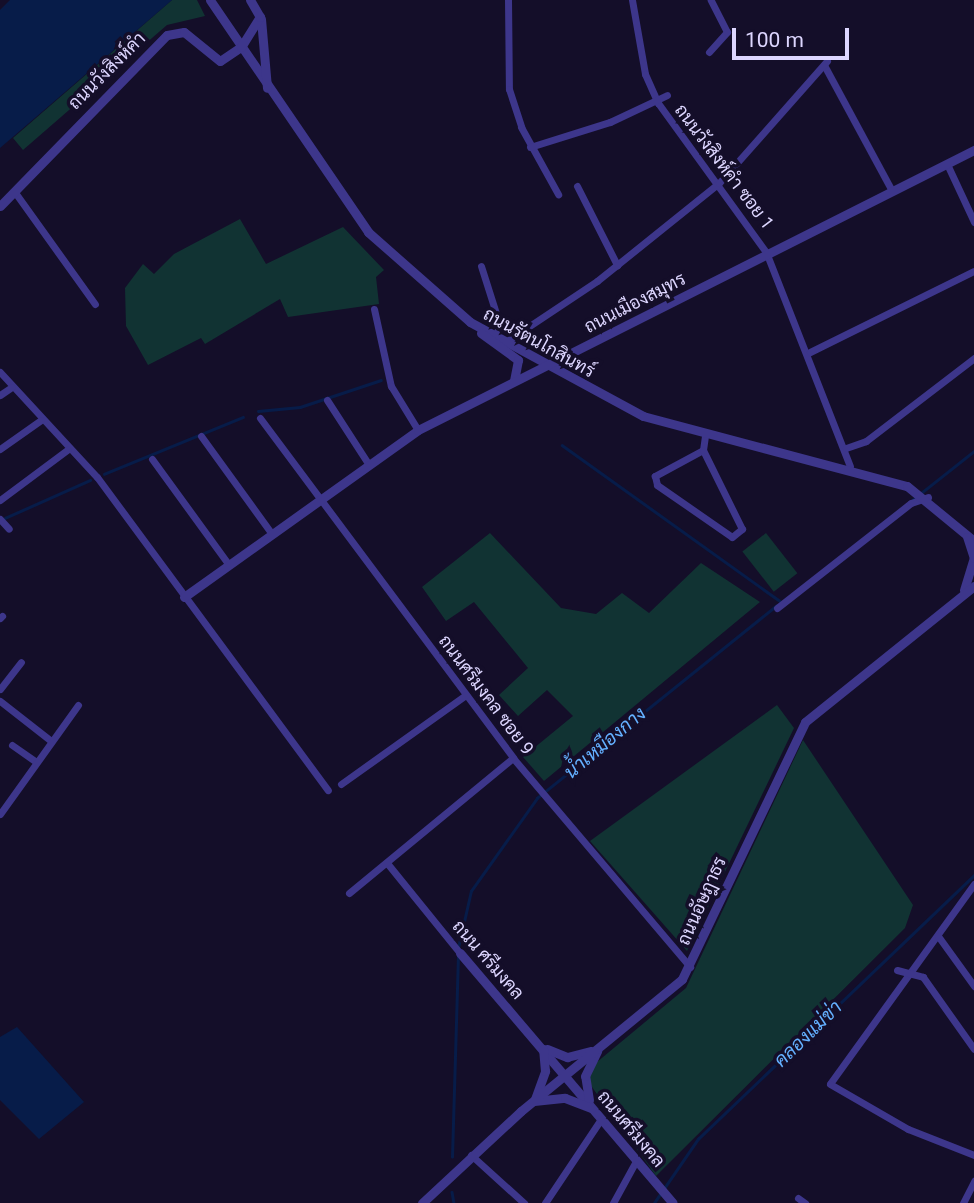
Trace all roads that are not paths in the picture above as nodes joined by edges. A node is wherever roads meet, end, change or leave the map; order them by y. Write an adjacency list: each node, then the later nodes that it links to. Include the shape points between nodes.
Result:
1 (210, 0): 7 (street, ถนนรัตนโกสินทร์)
2 (250, 0): 6 (street)
3 (508, 0): 12 (street, via 507,73)
4 (632, 0): 11 (street, ถนนวังสิงห์คำ ซอย 1, via 645,74)
5 (711, 0): 8 (street, via 727,32)
6 (260, 18): 7 (street); 9 (street)
7 (241, 47): 9 (street, ถนนรัตนโกสินทร์); 17 (street, ถนนวังสิงห์คำ, via 220,61 184,32 167,35)
8 (709, 52)
9 (267, 89): 28 (street, ถนนรัตนโกสินทร์, via 368,232)
10 (667, 95): 11 (street)
11 (658, 103): 12 (street); 15 (street, ถนนวังสิงห์คำ ซอย 1)
12 (530, 147): 19 (street)
13 (974, 150): 14 (street, ถนนเมืองสมุทร)
14 (947, 164): 18 (street, ถนนเมืองสมุทร); 21 (street)
15 (719, 183): 18 (street, via 825,63); 22 (street, ถนนวังสิงห์คำ ซอย 1); 23 (street)
16 (577, 186): 23 (street)
17 (14, 191): 20 (street, ถนนวังสิงห์คำ); 26 (street)
18 (891, 191): 22 (street, ถนนเมืองสมุทร)
19 (558, 194)
20 (0, 206)
21 (974, 222)
22 (766, 252): 31 (street, ถนนวังสิงห์คำ ซอย 1); 33 (street, ถนนเมืองสมุทร)
23 (617, 265): 30 (street)
24 (481, 266): 29 (street, via 500,326)
25 (974, 271): 31 (street)
26 (96, 304)
27 (374, 309): 41 (street, via 391,386)
28 (470, 322): 29 (street, ถนนรัตนโกสินทร์); 35 (street, via 518,360)
29 (494, 337): 30 (street, ถนนรัตนโกสินทร์)
30 (504, 343): 33 (street, ถนนรัตนโกสินทร์)
31 (810, 352): 44 (street, ถนนวังสิงห์คำ ซอย 1)
32 (974, 358): 44 (street, via 866,440)
33 (545, 366): 35 (street, ถนนเมืองสมุทร); 42 (street, ถนนรัตนโกสินทร์, via 643,416)
34 (0, 373): 36 (street)
35 (514, 381): 41 (street, ถนนเมืองสมุทร)
36 (12, 387): 37 (street); 40 (street)
37 (0, 396)
38 (327, 400): 49 (street)
39 (260, 418): 53 (street, ถนนศรีมงคล ซอย 9)
40 (41, 420): 45 (street); 46 (street)
41 (418, 430): 49 (street, ถนนเมืองสมุทร)
42 (705, 435): 47 (street); 50 (street, ถนนรัตนโกสินทร์)
43 (201, 436): 57 (street)
44 (846, 448): 50 (street, ถนนวังสิงห์คำ ซอย 1)
45 (0, 449)
46 (67, 450): 52 (street); 62 (street, via 97,477)
47 (703, 450): 47 (street, via 737,510 742,529 732,537 657,485 655,476)
48 (152, 459): 59 (street)
49 (369, 465): 53 (street, ถนนเมืองสมุทร)
50 (850, 466): 51 (street, ถนนรัตนโกสินทร์)
51 (926, 496): 55 (street, ถนนรัตนโกสินทร์); 63 (street)
52 (0, 499)
53 (321, 499): 57 (street, ถนนเมืองสมุทร); 66 (street, ถนนศรีมงคล ซอย 9)
54 (0, 519): 56 (street)
55 (961, 526): 58 (street, ถนนรัตนโกสินทร์); 61 (street, via 974,558)
56 (9, 529)
57 (272, 534): 59 (street, ถนนเมืองสมุทร)
58 (974, 541)
59 (229, 565): 62 (street, ถนนเมืองสมุทร)
60 (974, 588): 61 (street, ถนนอัษฎาธร)
61 (962, 595): 81 (street, ถนนอัษฎาธร, via 805,722)
62 (184, 597): 74 (street)
63 (777, 608)
64 (21, 662): 65 (street)
65 (0, 688)
66 (466, 695): 71 (street, ถนนศรีมงคล ซอย 9); 73 (street)
67 (0, 701): 69 (street)
68 (78, 705): 69 (street)
69 (51, 741): 72 (street)
70 (12, 745): 72 (street)
71 (513, 758): 76 (street); 81 (street, ถนนศรีมงคล ซอย 9)
72 (36, 762): 75 (street)
73 (341, 784)
74 (328, 790)
75 (0, 814)
76 (387, 863): 78 (street); 80 (street, ถนน ศรีมงคล)
77 (974, 884): 79 (street)
78 (349, 893)
79 (938, 936): 83 (street); 84 (street)
80 (460, 953): 85 (street, ถนน ศรีมงคล)
81 (690, 967): 86 (street, ถนนอัษฎาธร, via 670,991)
82 (897, 970): 83 (street)
83 (914, 972): 87 (street); 93 (street, via 830,1084 908,1129)
84 (974, 986)
85 (543, 1047): 86 (street, via 567,1057); 88 (street, ถนน ศรีมงคล); 89 (street, via 545,1071)
86 (599, 1048): 88 (street, ถนนอัษฎาธร); 90 (street, via 585,1076)
87 (974, 1049)
88 (567, 1074): 89 (street, ถนนอัษฎาธร); 90 (street, ถนนศรีมงคล)
89 (534, 1101): 90 (street, via 565,1098); 92 (street, ถนนอัษฎาธร)
90 (592, 1109): 91 (street, ถนนศรีมงคล)
91 (601, 1119): 94 (street, ถนนศรีมงคล); 99 (street)
92 (471, 1155): 97 (street, ถนนอัษฎาธร); 98 (street)
93 (974, 1155)
94 (636, 1161): 96 (street, ถนนศรีมงคล); 100 (street)
95 (974, 1181): 101 (street)
96 (670, 1199)
97 (422, 1203)
98 (524, 1203)
99 (545, 1203)
100 (612, 1203)
101 (963, 1203)

